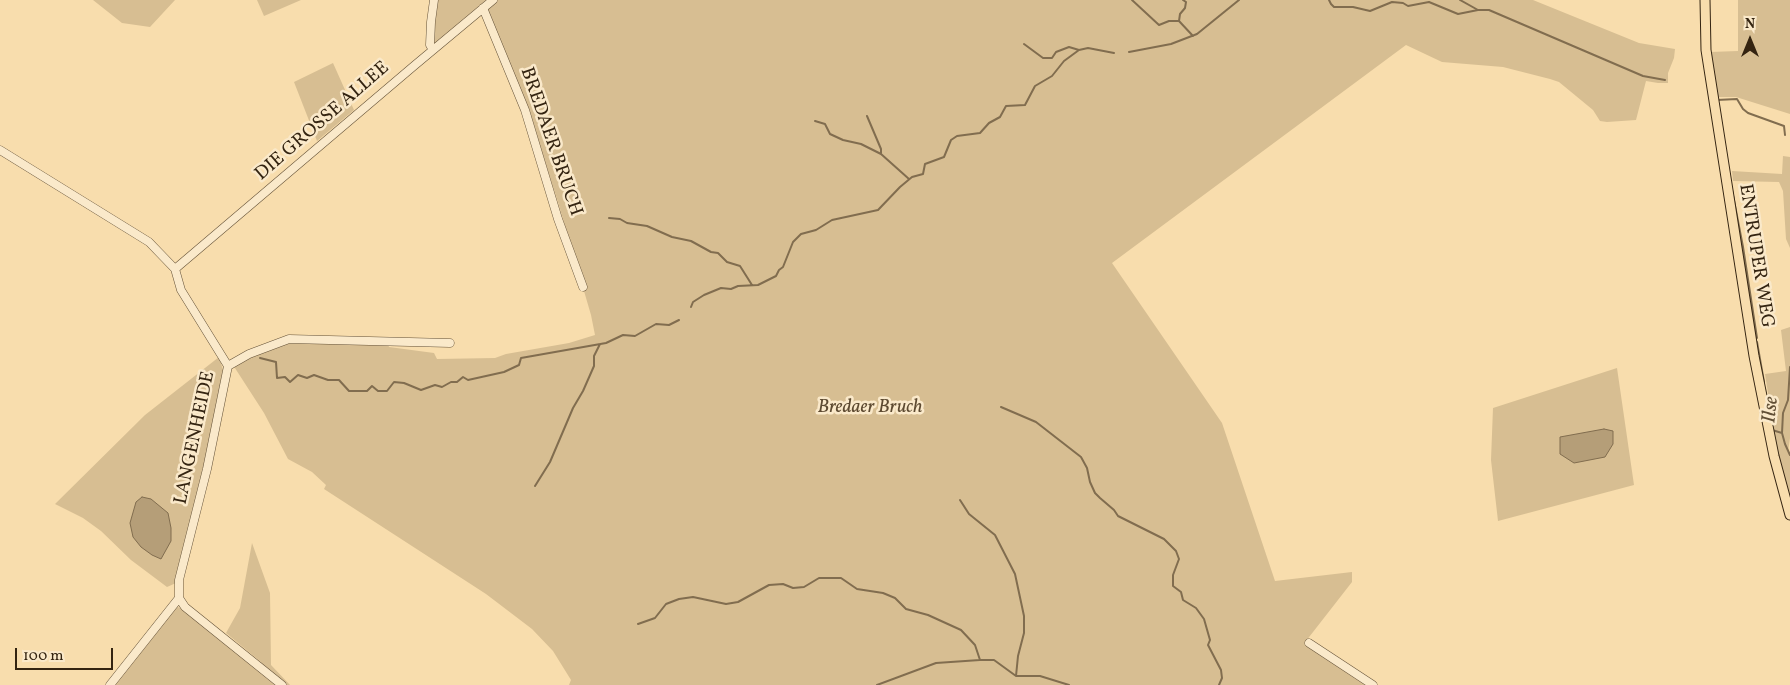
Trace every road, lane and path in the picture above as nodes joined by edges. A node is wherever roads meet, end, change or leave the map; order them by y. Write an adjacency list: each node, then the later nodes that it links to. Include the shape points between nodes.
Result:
1 (434, 0): 5 (street, via 430,45)
2 (493, 0): 4 (street, DIE GROSSE ALLEE)
3 (1705, 0): 11 (main road, ENTRUPER WEG, via 1706,50 1754,356 1774,456)
4 (483, 8): 5 (street, DIE GROSSE ALLEE); 8 (street, BREDAER BRUCH, via 525,110 558,219)
5 (434, 50): 7 (street, DIE GROSSE ALLEE)
6 (0, 150): 7 (street, LANGENHEIDE, via 149,242)
7 (175, 269): 10 (street, LANGENHEIDE, via 182,290)
8 (583, 287)
9 (450, 343): 10 (street, via 289,339)
10 (228, 366): 12 (street, LANGENHEIDE, via 207,469 179,580)
11 (1790, 515)
12 (179, 598): 14 (street); 15 (street, via 185,607)
13 (1310, 643): 16 (street)
14 (110, 685)
15 (282, 685)
16 (1373, 685)

